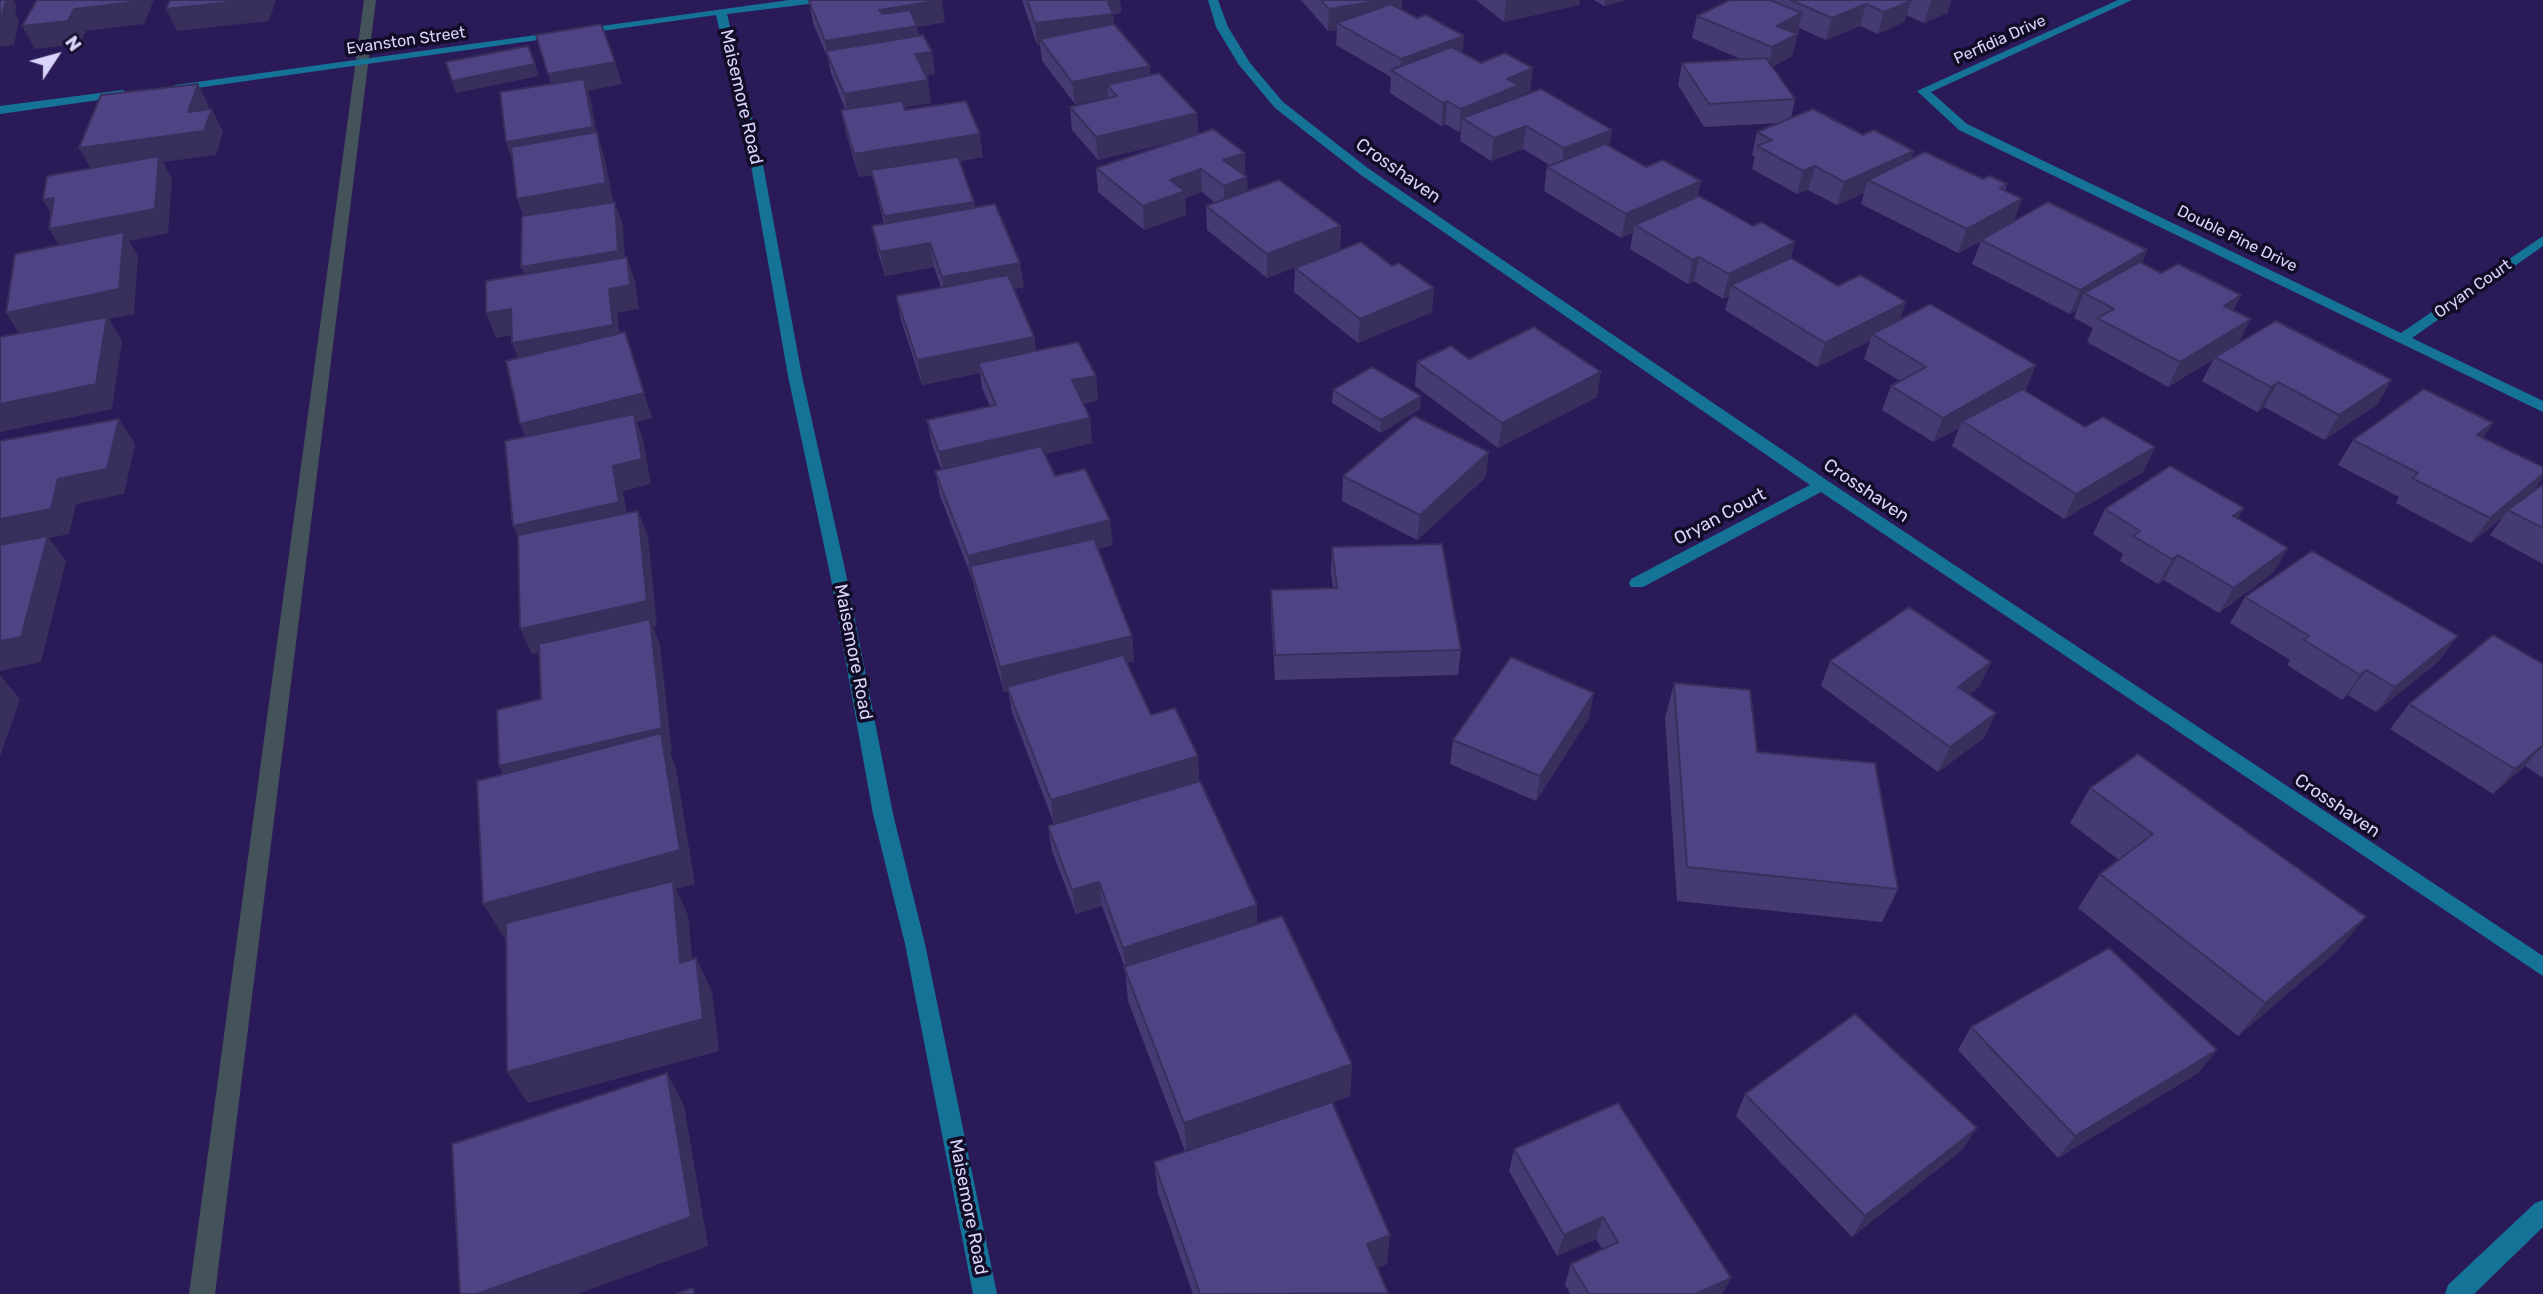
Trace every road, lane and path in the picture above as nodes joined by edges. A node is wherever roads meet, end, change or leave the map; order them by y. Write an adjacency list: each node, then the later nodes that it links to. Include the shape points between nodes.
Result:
1 (817, 0): 4 (street, Evanston Street)
2 (1213, 0): 12 (street, Crosshaven, via 1222,27 1245,65 1304,126 1365,173)
3 (2127, 0): 6 (street, Perfidia Drive)
4 (721, 11): 5 (street, Evanston Street); 16 (street, Maisemore Road, via 755,154 883,814 915,944)
5 (158, 90)
6 (1923, 91): 10 (street, Double Pine Drive, via 1963,127)
7 (131, 93): 8 (street)
8 (1, 112)
9 (2543, 240): 10 (street, Oryan Court)
10 (2403, 338): 11 (street, Double Pine Drive)
11 (2543, 407)
12 (1822, 485): 13 (street, Oryan Court); 14 (street, Crosshaven)
13 (1637, 583)
14 (2543, 967)
15 (2543, 1211): 17 (street)
16 (985, 1294)
17 (2456, 1294)

